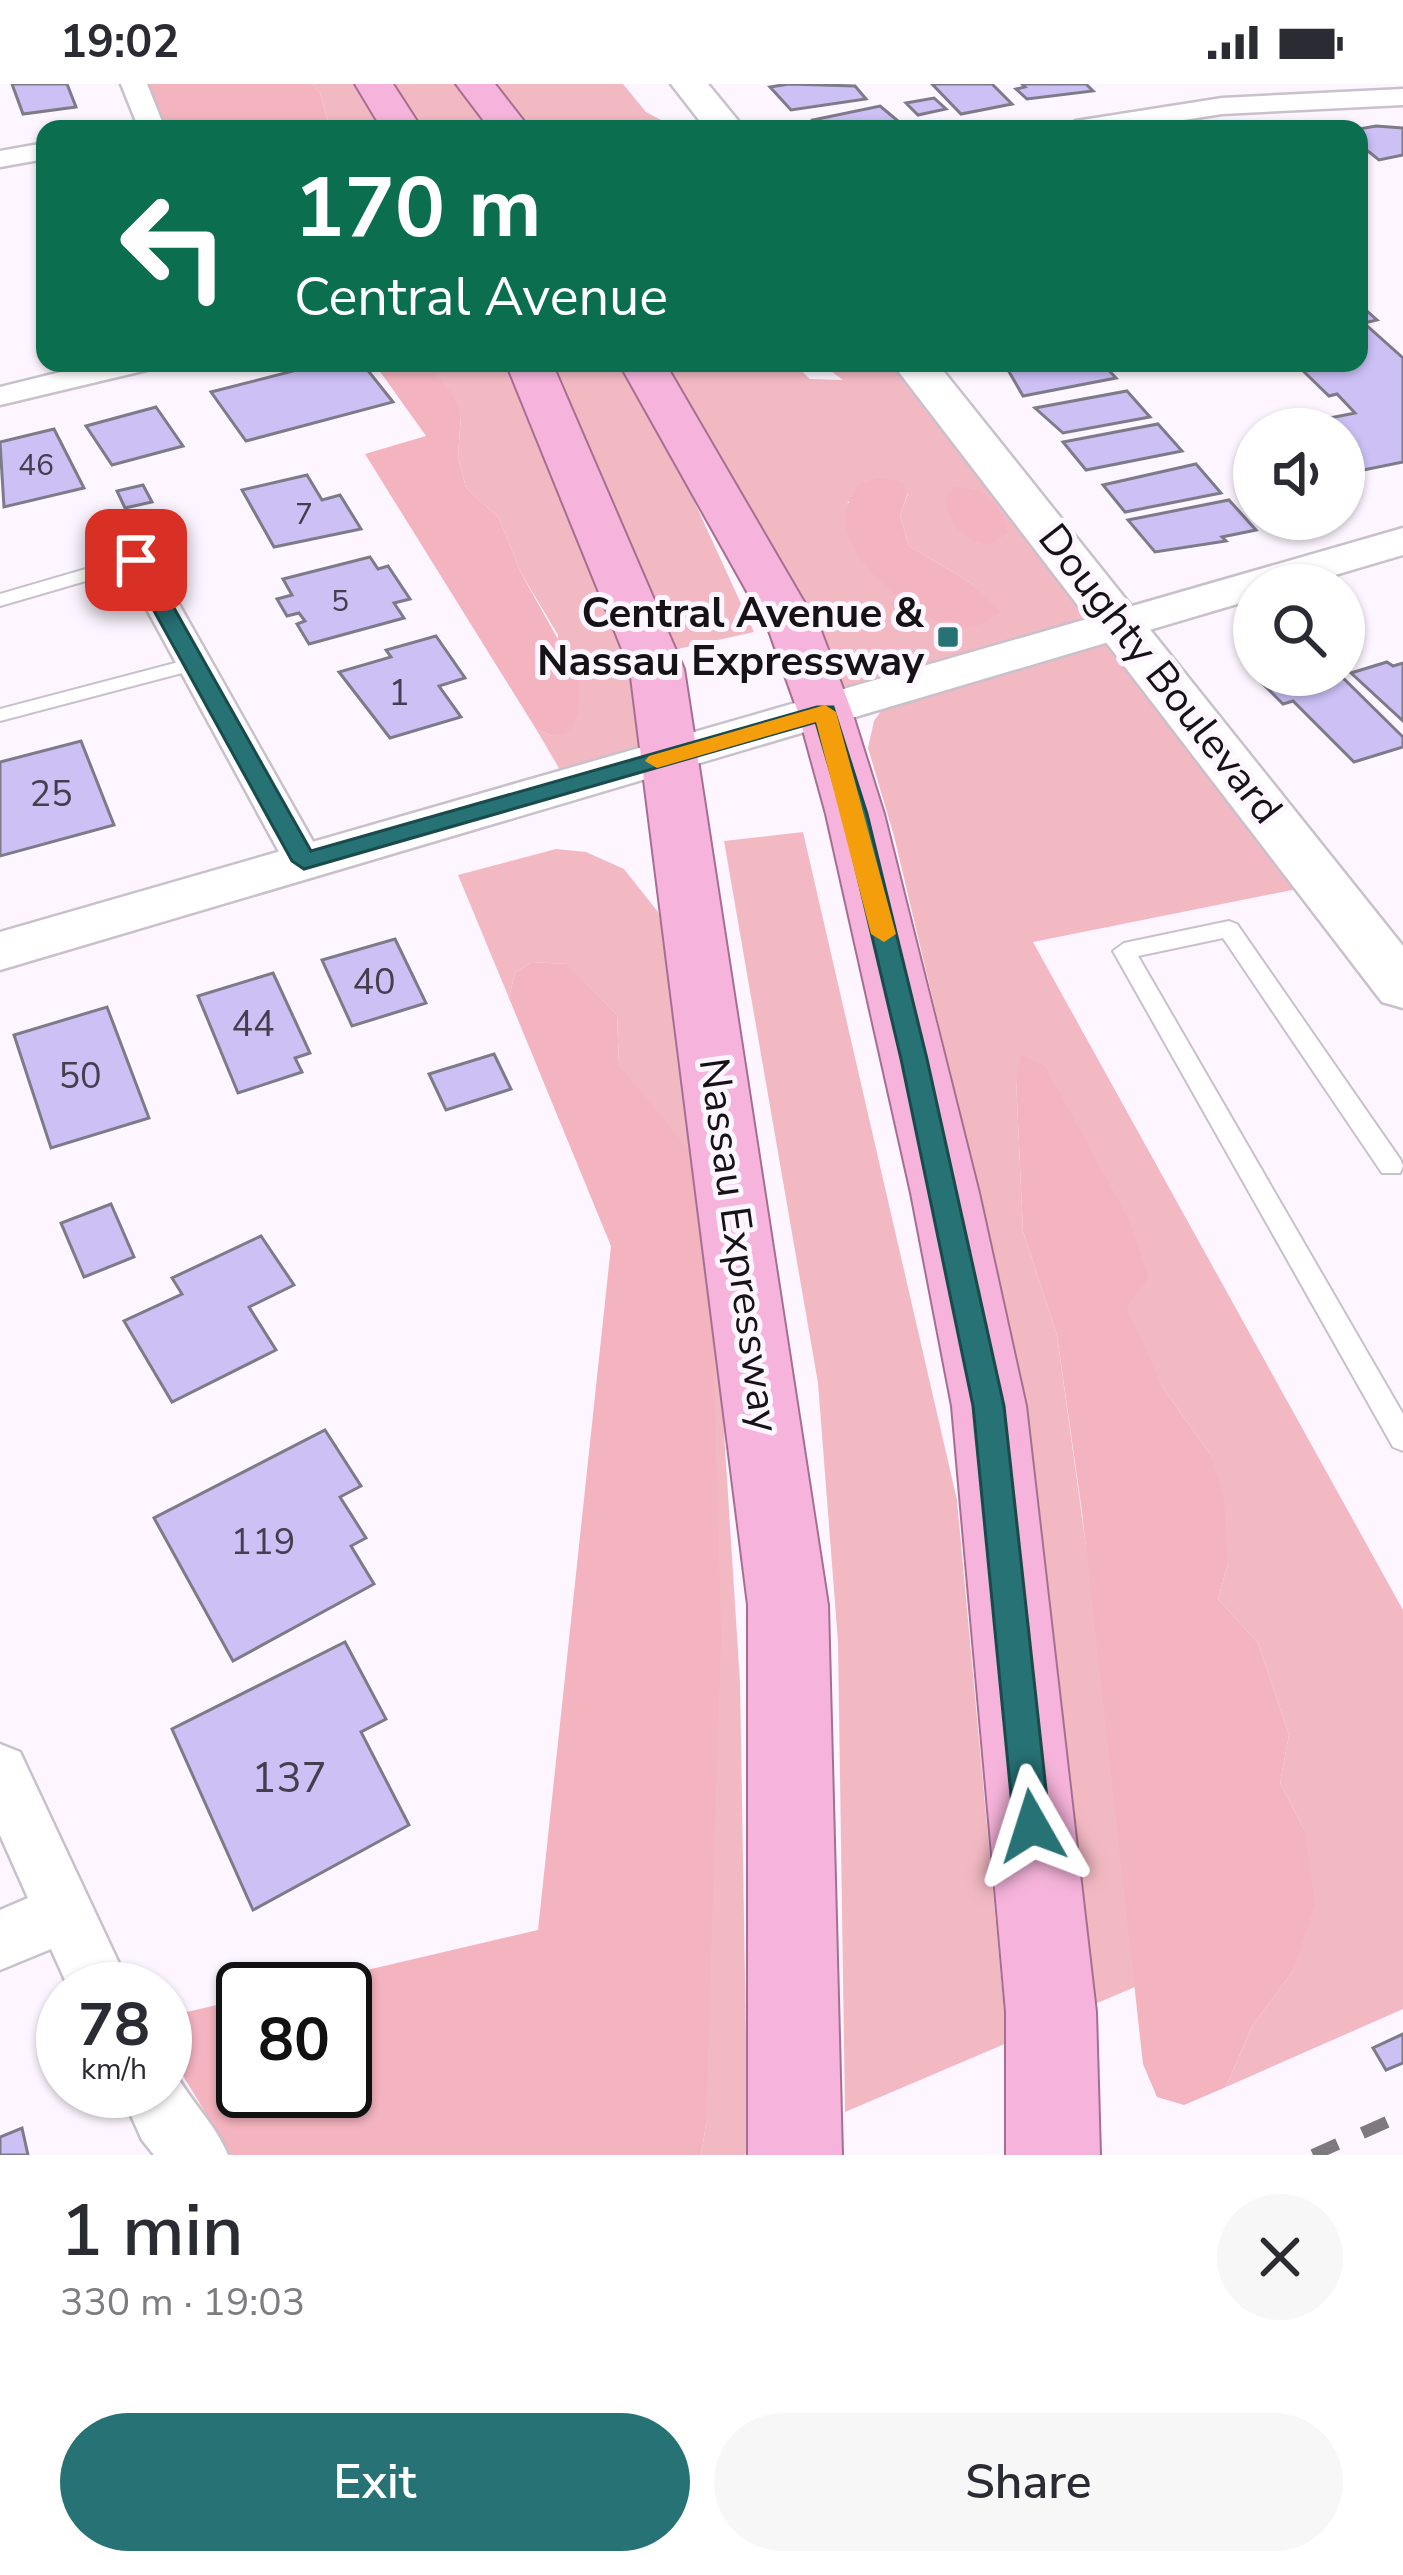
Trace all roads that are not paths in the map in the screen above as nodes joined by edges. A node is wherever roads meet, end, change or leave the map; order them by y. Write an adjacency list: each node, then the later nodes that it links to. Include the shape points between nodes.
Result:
1 (134, 84): 6 (street)
2 (374, 84): 7 (highway)
3 (475, 84): 8 (highway)
4 (689, 84): 9 (main road)
5 (1403, 97): 10 (street, via 1222,106)
6 (148, 120)
7 (396, 120)
8 (503, 120)
9 (719, 120)
10 (1133, 120)
11 (36, 153): 12 (street)
12 (0, 159)
13 (99, 372): 17 (street)
14 (533, 372): 25 (highway, Nassau Expressway, via 657,669)
15 (647, 372): 23 (highway, via 795,631)
16 (921, 372): 21 (main road, Doughty Boulevard)
17 (0, 396)
18 (1403, 541): 21 (street)
19 (136, 560): 20 (lane); 22 (street)
20 (0, 600)
21 (1121, 623): 23 (street); 28 (main road, Doughty Boulevard)
22 (194, 664): 24 (lane); 26 (street)
23 (825, 712): 25 (street); 38 (highway, via 914,1059 988,1406 1051,2012)
24 (0, 715)
25 (669, 758): 26 (street); 36 (highway, Nassau Expressway, via 788,1605)
26 (304, 861): 27 (street)
27 (0, 951)
28 (1403, 987)
29 (1399, 1172): 30 (lane, via 1229,929 1124,951)
30 (1403, 1438)
31 (0, 1771): 32 (street)
32 (63, 1913): 33 (street); 34 (street)
33 (0, 1940)
34 (87, 1962)
35 (164, 2118): 37 (street)
36 (796, 2141)
37 (196, 2155)
38 (1054, 2155)

